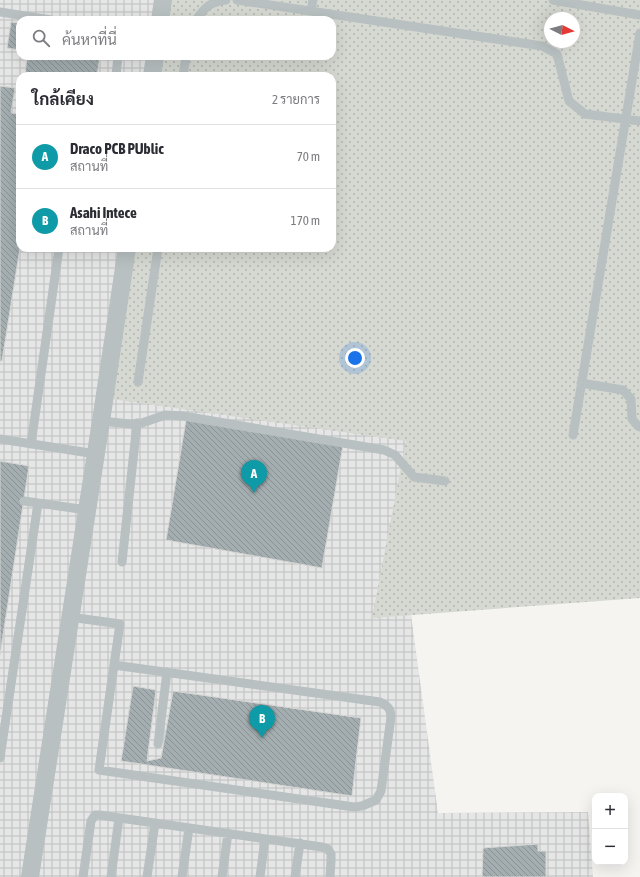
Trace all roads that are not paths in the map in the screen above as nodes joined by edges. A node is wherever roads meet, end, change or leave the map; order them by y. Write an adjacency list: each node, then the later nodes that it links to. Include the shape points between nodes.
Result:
1 (163, 0): 10 (street)
2 (226, 0): 11 (lane, via 204,8)
3 (236, 0): 6 (lane)
4 (313, 0): 6 (lane)
5 (554, 0): 8 (lane)
6 (312, 11): 19 (lane, via 542,46 557,54 569,101 585,114)
7 (0, 12): 9 (lane)
8 (640, 15)
9 (26, 16)
10 (161, 16)
11 (199, 16)
12 (640, 33): 19 (lane)
13 (118, 60): 16 (lane)
14 (154, 60): 17 (street)
15 (185, 60): 18 (lane)
16 (116, 72)
17 (153, 72)
18 (184, 72)
19 (626, 118): 20 (lane); 25 (lane)
20 (640, 121)
21 (58, 252): 31 (lane)
22 (126, 252): 26 (street)
23 (157, 252): 24 (lane)
24 (138, 382)
25 (581, 383): 28 (lane, via 623,390 631,399 632,419); 29 (lane)
26 (101, 421): 27 (lane); 32 (street)
27 (137, 423): 33 (lane, via 165,415 183,416 384,450 395,455 414,477); 37 (lane)
28 (640, 427)
29 (572, 435)
30 (0, 439): 31 (lane)
31 (31, 444): 32 (lane)
32 (96, 454): 36 (street)
33 (445, 481)
34 (24, 501): 35 (lane)
35 (38, 503): 36 (lane); 42 (lane)
36 (87, 510): 38 (street)
37 (122, 562)
38 (70, 618): 39 (lane, via 120,624); 49 (street)
39 (114, 665): 40 (lane); 40 (lane, via 99,770 347,806 362,806 376,800 381,791 391,718 391,711 386,705 380,702)
40 (167, 672): 41 (lane)
41 (158, 744)
42 (0, 758)
43 (119, 818): 44 (lane); 50 (lane, via 96,815 91,821); 51 (lane)
44 (155, 823): 45 (lane); 52 (lane)
45 (189, 828): 46 (lane); 53 (lane)
46 (228, 833): 47 (lane); 54 (lane)
47 (265, 839): 48 (lane); 55 (lane)
48 (300, 844): 56 (lane); 57 (lane, via 328,849 331,854)
49 (30, 877)
50 (83, 877)
51 (111, 877)
52 (147, 877)
53 (182, 877)
54 (222, 877)
55 (260, 877)
56 (295, 877)
57 (330, 877)

